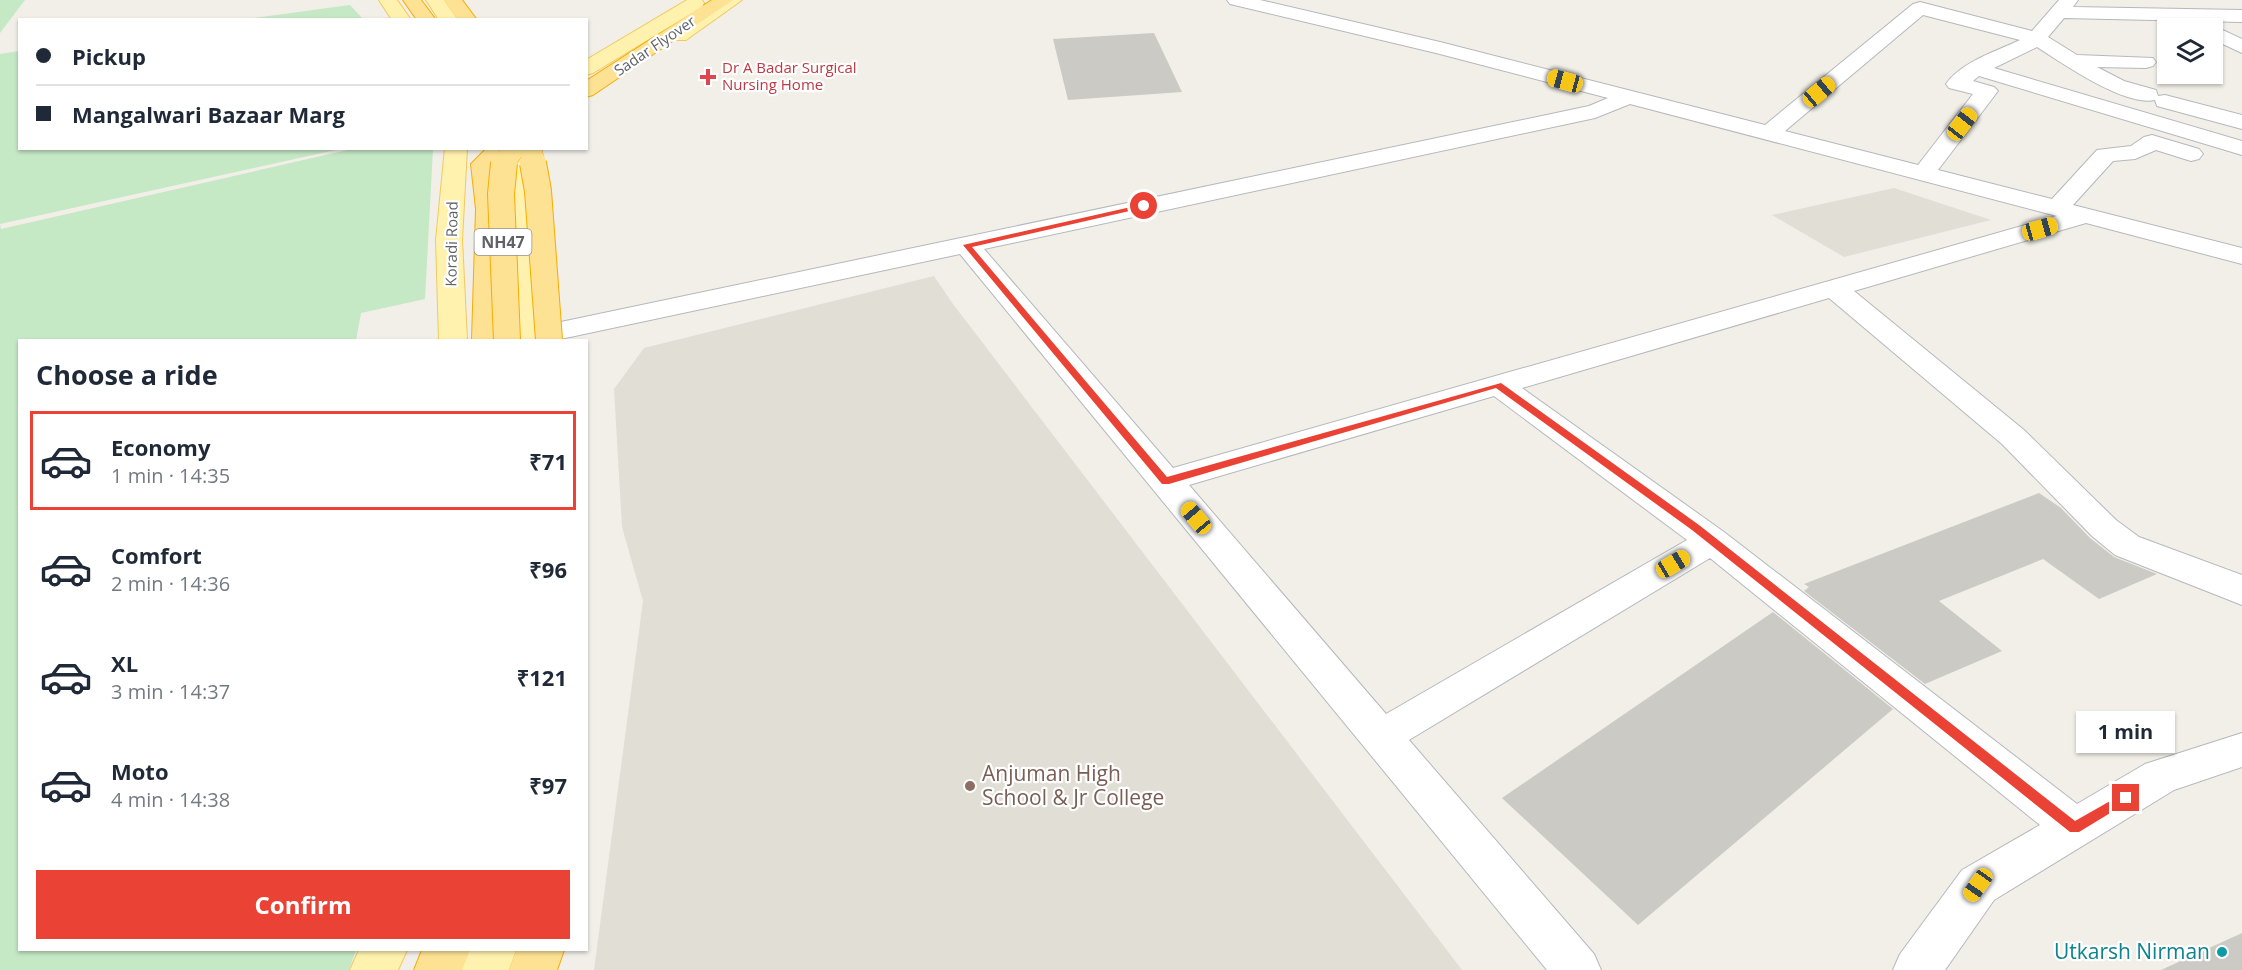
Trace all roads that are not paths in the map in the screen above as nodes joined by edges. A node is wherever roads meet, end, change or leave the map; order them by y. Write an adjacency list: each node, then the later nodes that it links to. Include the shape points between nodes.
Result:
1 (388, 0): 15 (main road)
2 (412, 0): 16 (highway)
3 (435, 0): 17 (main road)
4 (453, 0): 18 (highway)
5 (700, 0): 25 (main road)
6 (715, 0): 27 (highway, Sadar Flyover)
7 (724, 0): 27 (highway, Sadar Flyover)
8 (733, 0): 27 (main road)
9 (1236, 0): 28 (street)
10 (1898, 3): 11 (street)
11 (1925, 4): 21 (street); 32 (street)
12 (2064, 6): 13 (street); 21 (street)
13 (2183, 15): 14 (street); 19 (street)
14 (2242, 16)
15 (401, 18)
16 (426, 18)
17 (448, 18)
18 (466, 18)
19 (2189, 18)
20 (2223, 37): 22 (street)
21 (2037, 38): 23 (street); 26 (street)
22 (2242, 47)
23 (2072, 61): 24 (street); 30 (street, via 2117,85)
24 (2146, 62)
25 (588, 68)
26 (1977, 69): 33 (street); 39 (street, via 1956,84 1987,92)
27 (590, 89)
28 (1628, 97): 32 (street); 43 (street, via 1595,111)
29 (2242, 104): 30 (street)
30 (2200, 111): 31 (street)
31 (2242, 122)
32 (1768, 134): 39 (street)
33 (2242, 148)
34 (456, 150): 40 (main road, Koradi Road)
35 (513, 150): 48 (main road)
36 (531, 150): 49 (highway, bridge, via 538,191)
37 (492, 152): 40 (main road); 47 (highway)
38 (2242, 169): 41 (street, via 2152,142 2135,154 2105,155)
39 (1924, 173): 41 (street)
40 (454, 175): 46 (main road, Koradi Road, via 449,240)
41 (2057, 208): 42 (street)
42 (2086, 215): 44 (street); 45 (street)
43 (967, 245): 50 (street); 52 (street)
44 (2242, 256)
45 (1834, 288): 51 (street); 54 (street, via 2013,437 2127,546)
46 (453, 339)
47 (486, 339)
48 (528, 339)
49 (528, 339)
50 (533, 339)
51 (1498, 385): 52 (street); 53 (street)
52 (1165, 481): 55 (street)
53 (1712, 541): 55 (street); 57 (street)
54 (2242, 592)
55 (1381, 737): 68 (street)
56 (2242, 750): 57 (street, via 2160,777)
57 (2074, 828): 69 (street, via 1978,885)
58 (383, 951): 63 (main road)
59 (446, 951): 64 (highway)
60 (470, 951): 65 (highway)
61 (492, 951): 66 (main road)
62 (540, 951): 67 (highway)
63 (374, 970)
64 (438, 970)
65 (462, 970)
66 (485, 970)
67 (533, 970)
68 (1577, 970)
69 (1917, 970)

